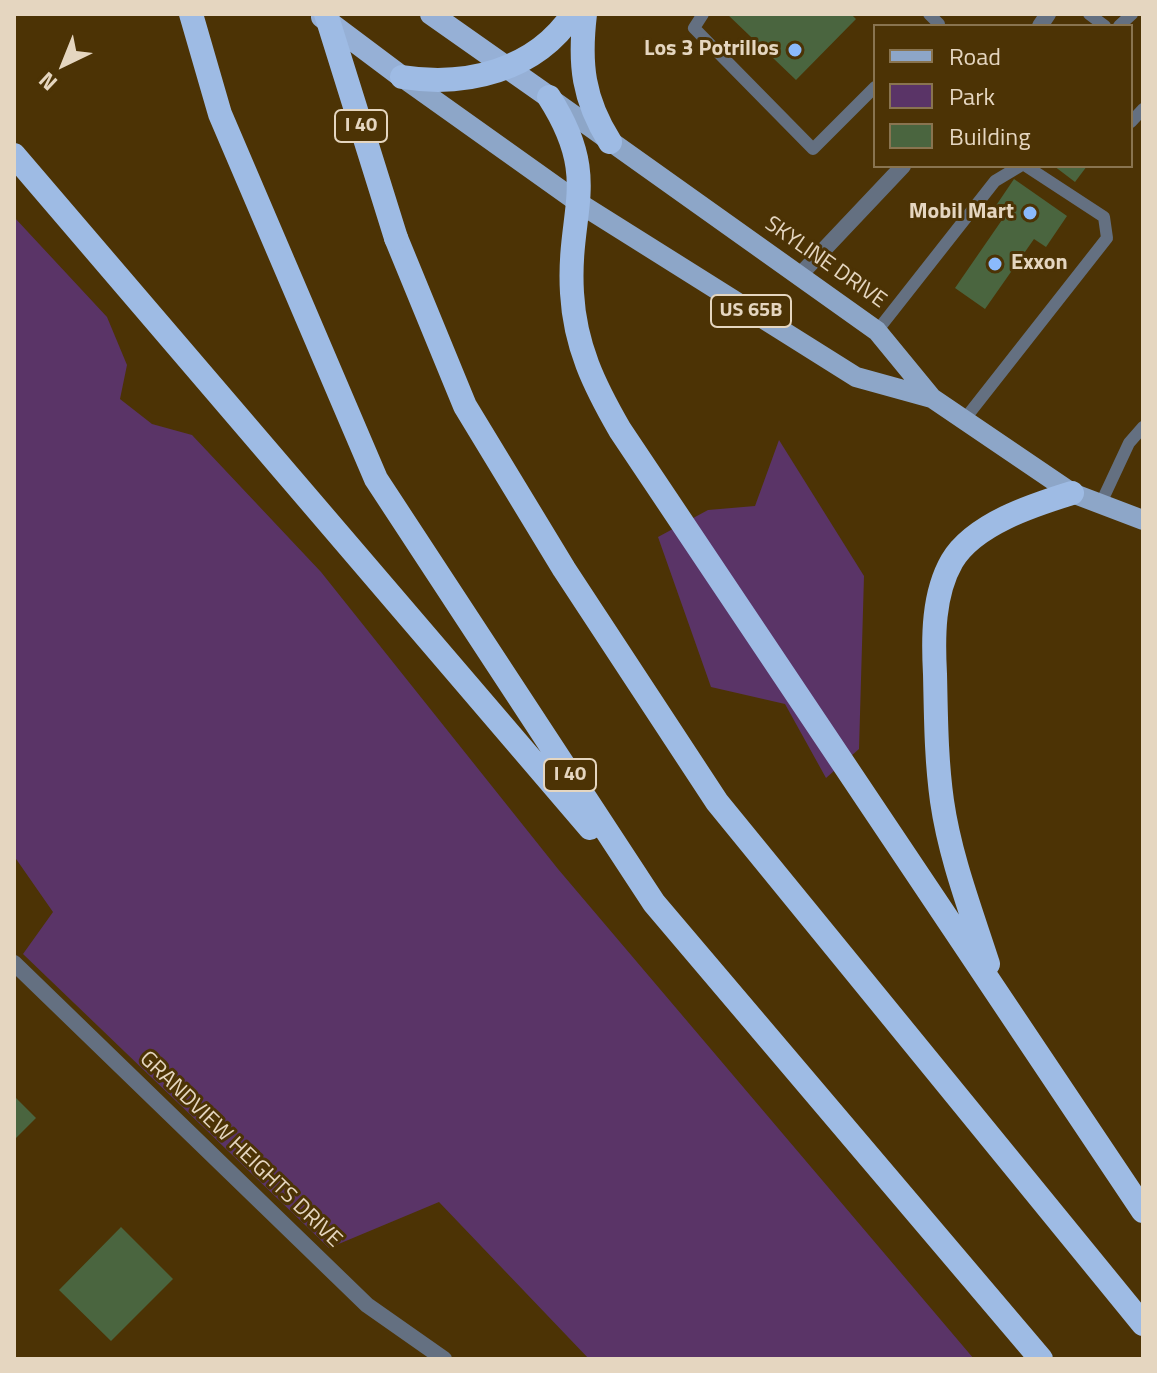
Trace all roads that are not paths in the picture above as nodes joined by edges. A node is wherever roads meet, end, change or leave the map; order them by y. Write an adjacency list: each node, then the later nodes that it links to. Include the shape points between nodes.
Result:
1 (191, 14): 26 (highway, I 40, via 220,114 376,479)
2 (318, 14): 9 (highway)
3 (326, 14): 30 (highway, I 40, bridge, via 396,238 465,406 564,569 717,802)
4 (431, 14): 8 (highway, SKYLINE DRIVE / US 65B)
5 (573, 14): 8 (highway, via 559,35)
6 (585, 14): 12 (highway, via 581,75 587,101)
7 (703, 14): 10 (lane, via 694,28 813,149)
8 (506, 67): 9 (highway, via 438,83); 11 (highway, SKYLINE DRIVE / US 65B)
9 (402, 77): 17 (main road, US 65B)
10 (873, 89)
11 (549, 97): 12 (main road, SKYLINE DRIVE / US 65B); 17 (highway, via 578,154)
12 (610, 142): 18 (main road, SKYLINE DRIVE / US 65B)
13 (14, 155): 26 (highway)
14 (901, 168): 18 (street)
15 (1019, 168): 19 (lane, via 995,181)
16 (1026, 168): 21 (lane, via 1104,217 1107,238)
17 (579, 203): 20 (main road, US 65B, via 856,377); 28 (highway, via 571,291 588,374 620,430)
18 (799, 276): 19 (main road, SKYLINE DRIVE / US 65B)
19 (877, 331): 20 (main road, SKYLINE DRIVE / US 65B)
20 (932, 398): 21 (main road, US 65B)
21 (964, 420): 23 (main road, US 65B)
22 (1143, 427): 24 (lane, via 1129,443)
23 (1072, 493): 24 (main road, US 65B); 28 (highway, via 1007,519 963,547 941,587 933,637 942,802)
24 (1101, 503): 25 (main road, US 65B)
25 (1143, 520)
26 (654, 903): 32 (highway, I 40)
27 (14, 963): 31 (street, GRANDVIEW HEIGHTS DRIVE, via 367,1305)
28 (998, 993): 29 (highway)
29 (1143, 1211)
30 (1143, 1324)
31 (444, 1359)
32 (1041, 1359)

